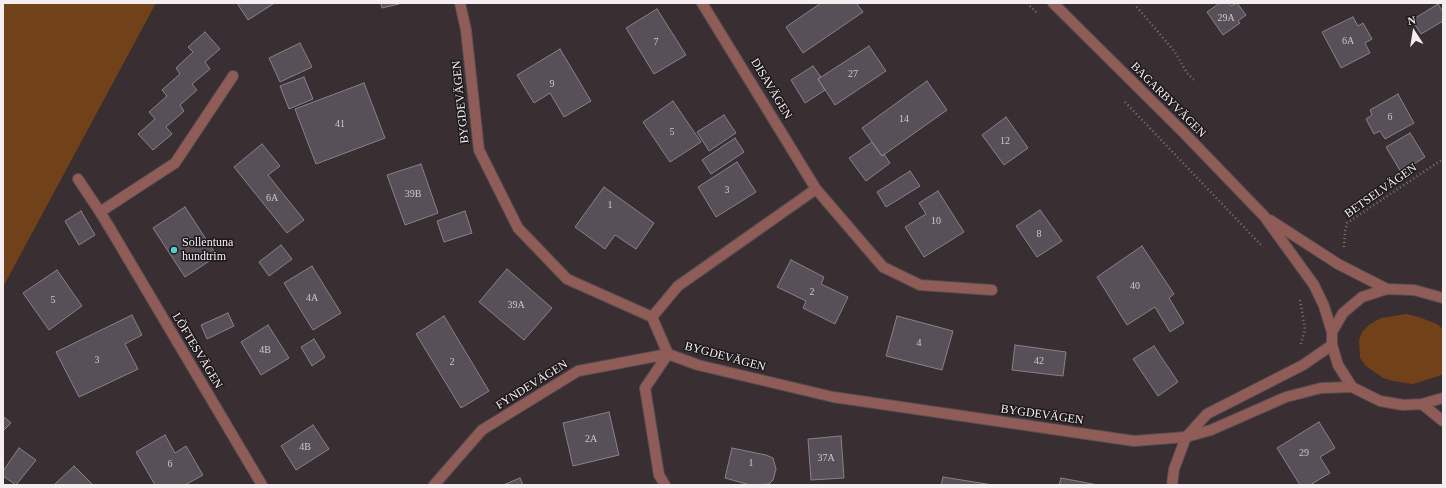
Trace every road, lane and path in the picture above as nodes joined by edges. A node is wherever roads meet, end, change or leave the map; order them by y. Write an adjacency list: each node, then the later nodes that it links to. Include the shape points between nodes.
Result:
1 (460, 3): 21 (street, BYGDEVÄGEN, via 466,30 479,150 518,228 567,279)
2 (702, 3): 12 (street, DISAVÄGEN)
3 (1027, 3): 6 (path)
4 (1053, 3): 14 (street, BAGARBYVÄGEN)
5 (1136, 3): 8 (path)
6 (1038, 14)
7 (233, 76): 13 (street, via 175,163)
8 (1194, 80)
9 (1120, 97): 16 (path)
10 (1443, 159): 15 (path, BETSELVÄGEN, via 1347,223)
11 (78, 179): 13 (street, LÖFTESVÄGEN)
12 (816, 189): 18 (street, DISAVÄGEN, via 883,267 920,285); 21 (street, via 678,286)
13 (100, 212): 31 (street, LÖFTESVÄGEN)
14 (1264, 216): 17 (street, BAGARBYVÄGEN, via 1338,264); 22 (street, BAGARBYVÄGEN, via 1314,285)
15 (1344, 247)
16 (1265, 250)
17 (1387, 288): 20 (street, via 1414,290); 22 (street, via 1362,297 1343,313)
18 (992, 290)
19 (1300, 297): 25 (path, via 1305,329 1296,359)
20 (1443, 298)
21 (652, 317): 24 (street, BYGDEVÄGEN)
22 (1332, 332): 23 (street)
23 (1332, 345): 25 (street); 26 (street, via 1338,365)
24 (668, 354): 30 (street, BYGDEVÄGEN, via 698,365 833,397 1134,441); 32 (street, FYNDEVÄGEN, via 578,371 482,430); 33 (street, via 645,388 659,475)
25 (1303, 365): 30 (street, via 1207,414)
26 (1352, 387): 28 (street, via 1380,401 1403,405); 30 (street, BYGDEVÄGEN, via 1321,388 1286,397 1211,430)
27 (1443, 398): 28 (street)
28 (1422, 404): 29 (street)
29 (1443, 422)
30 (1186, 437): 34 (street, via 1174,469)
31 (262, 485)
32 (434, 485)
33 (665, 485)
34 (1172, 485)

